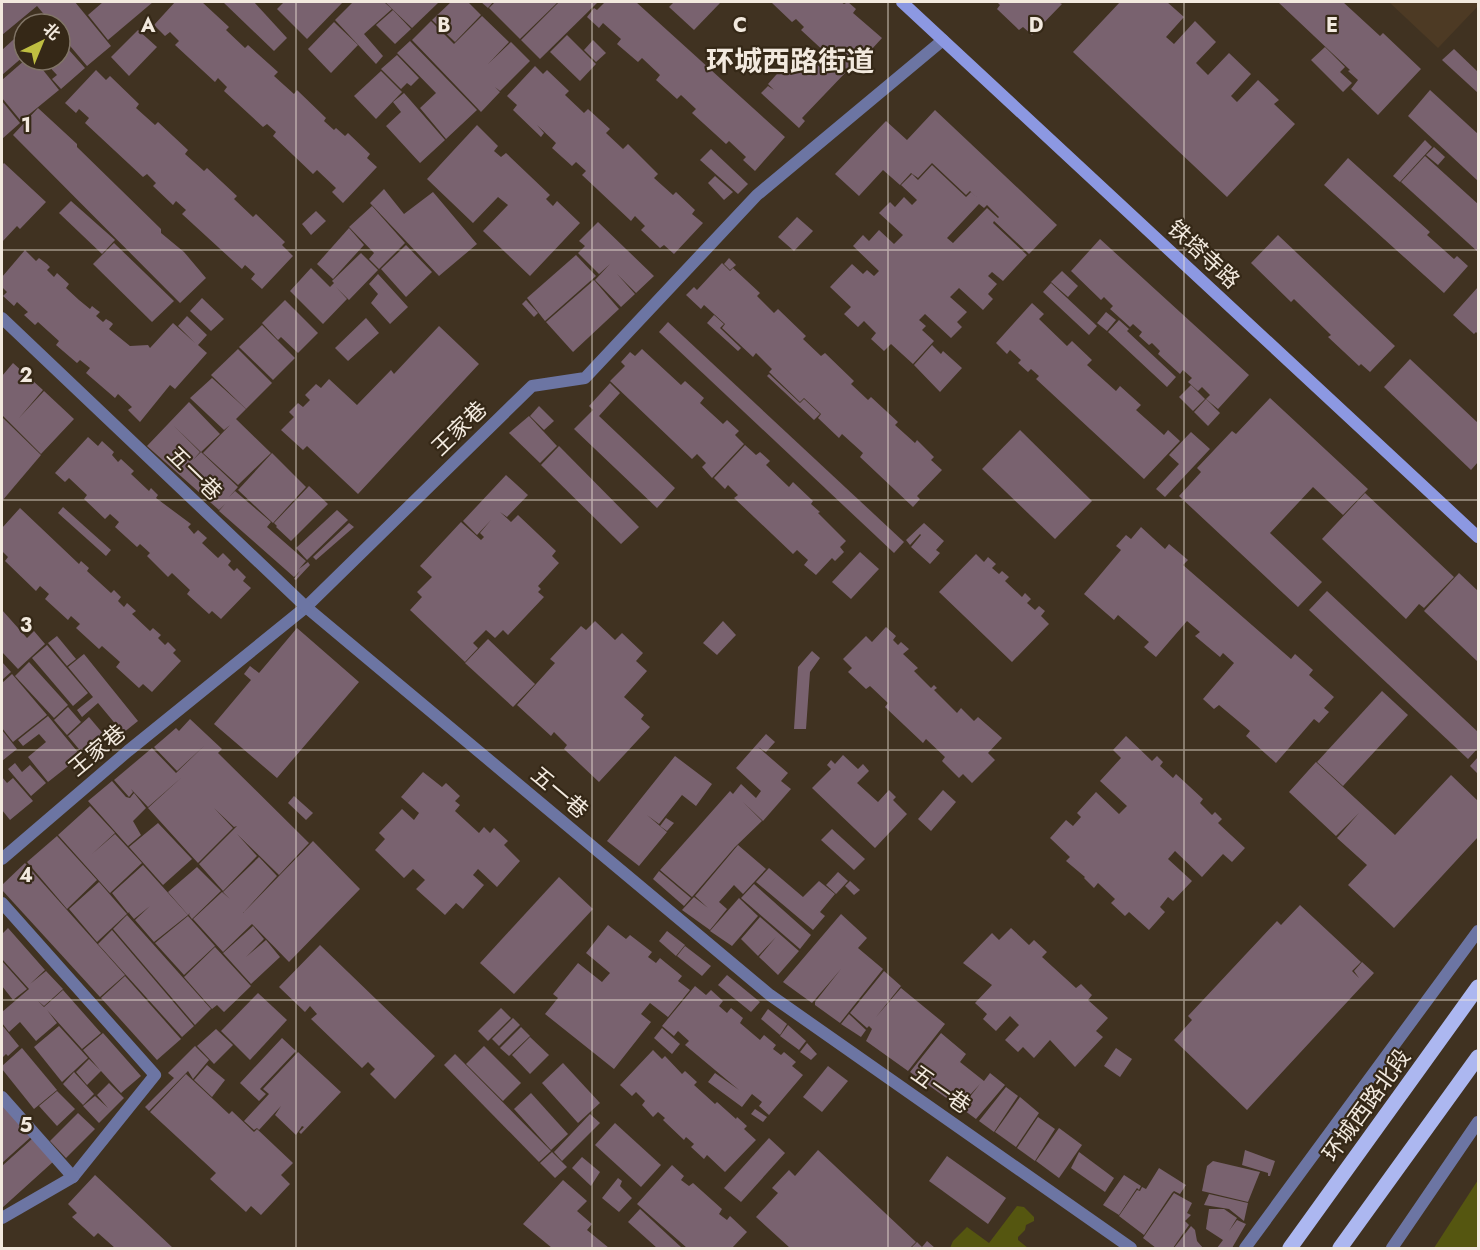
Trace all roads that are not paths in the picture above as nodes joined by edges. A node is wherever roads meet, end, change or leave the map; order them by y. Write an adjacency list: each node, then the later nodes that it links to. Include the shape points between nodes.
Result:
1 (902, 2): 2 (street, 铁塔寺路)
2 (944, 40): 4 (street, 铁塔寺路); 5 (street, 王家巷, via 757,195 585,378 532,386)
3 (2, 318): 5 (street, 五一巷)
4 (1479, 537)
5 (306, 607): 6 (street, 王家巷); 15 (street, 五一巷, via 770,995)
6 (2, 858)
7 (2, 903): 13 (street, via 155,1075)
8 (1479, 931): 16 (street)
9 (1479, 987): 17 (main road, 环城西路北段)
10 (1479, 1057): 18 (main road)
11 (2, 1097): 13 (street)
12 (1479, 1122): 19 (street)
13 (73, 1177): 14 (street)
14 (2, 1218)
15 (1131, 1248)
16 (1245, 1248)
17 (1290, 1248)
18 (1340, 1248)
19 (1392, 1248)

